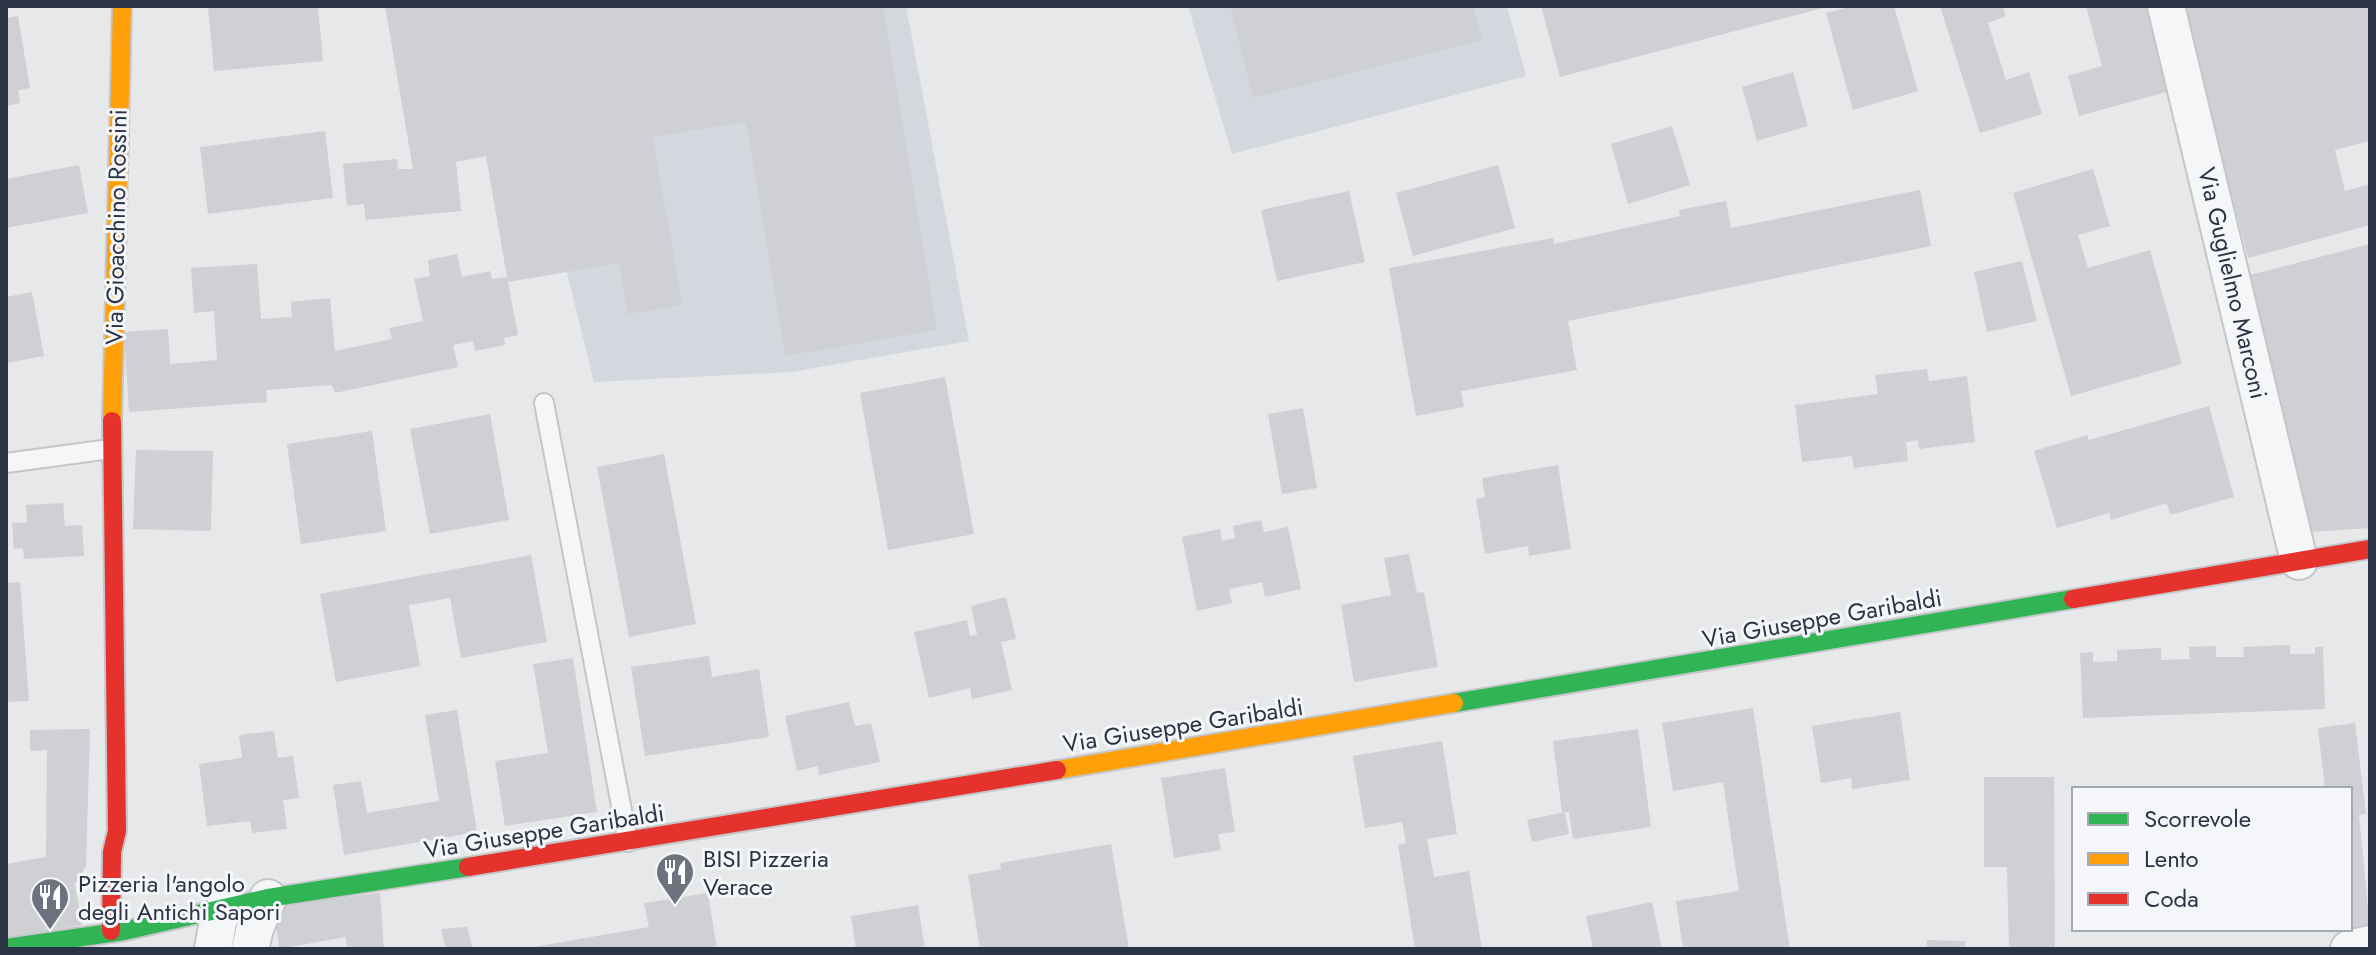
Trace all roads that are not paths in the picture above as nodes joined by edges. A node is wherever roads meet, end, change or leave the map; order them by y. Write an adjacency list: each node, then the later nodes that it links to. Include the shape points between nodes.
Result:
1 (122, 6): 4 (street, Via Gioacchino Rossini)
2 (2166, 6): 7 (street, Via Guglielmo Marconi)
3 (544, 403): 9 (lane)
4 (111, 448): 5 (lane); 8 (street, Via Gioacchino Rossini)
5 (6, 463)
6 (2370, 549): 7 (street, Via Giuseppe Garibaldi)
7 (2299, 561): 9 (street, Via Giuseppe Garibaldi)
8 (117, 831): 12 (street, Via Gioacchino Rossini, via 130,870)
9 (628, 842): 10 (street, Via Giuseppe Garibaldi)
10 (268, 898): 11 (street, Via Giuseppe Garibaldi); 16 (street)
11 (226, 905): 12 (street, Via Giuseppe Garibaldi); 15 (street)
12 (127, 937): 14 (street, Via Giuseppe Garibaldi)
13 (2370, 944): 17 (street)
14 (6, 948)
15 (213, 949)
16 (250, 949)
17 (2349, 949)

